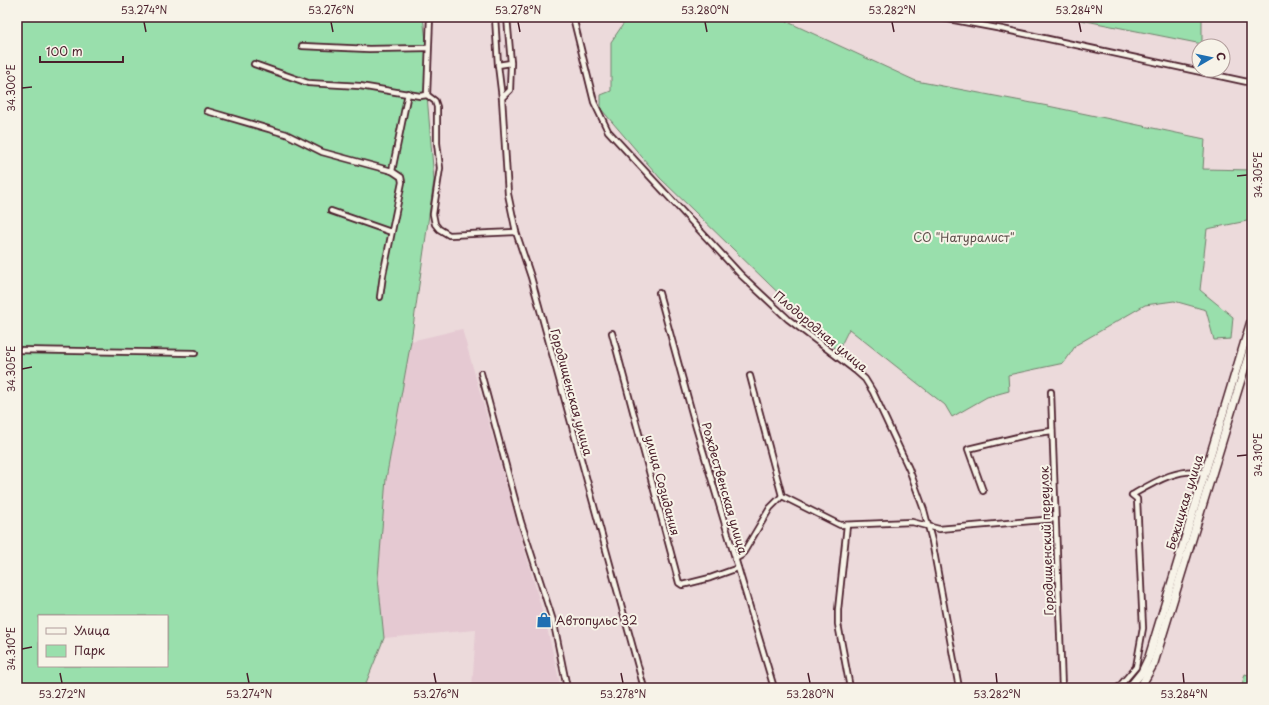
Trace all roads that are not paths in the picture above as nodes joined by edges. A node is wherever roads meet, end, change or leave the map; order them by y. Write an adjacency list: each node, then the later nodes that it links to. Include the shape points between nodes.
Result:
1 (430, 17): 7 (street)
2 (495, 17): 10 (street, Городищенская улица)
3 (507, 17): 8 (street)
4 (573, 17): 36 (street, Плодородная улица, via 594,102 608,131 741,275 788,319 865,379 909,469)
5 (938, 17): 11 (street)
6 (302, 46): 7 (street)
7 (428, 48): 13 (street)
8 (511, 63): 10 (street); 14 (street, via 510,90)
9 (254, 64): 12 (street, via 308,83 360,86)
10 (498, 65): 14 (street, Городищенская улица)
11 (1252, 83)
12 (408, 93): 13 (street); 16 (street)
13 (427, 95): 19 (street, via 437,106 440,172 435,224 449,235)
14 (502, 98): 19 (street, Городищенская улица, via 508,194)
15 (207, 111): 16 (street, via 286,134 322,152)
16 (392, 172): 18 (street, via 401,176 402,182)
17 (331, 211): 18 (street)
18 (391, 232): 21 (street)
19 (516, 232): 40 (street, Городищенская улица, via 531,277)
20 (659, 293): 37 (street, Рождественская улица)
21 (380, 297)
22 (1252, 318): 31 (main road, Бежицкая улица)
23 (612, 333): 38 (street, улица Созидания, via 679,583 694,583)
24 (1252, 344): 47 (main road, Бежицкая улица, via 1154,663)
25 (17, 350): 26 (street)
26 (195, 353)
27 (481, 372): 39 (street, via 521,522 554,624)
28 (750, 376): 33 (street)
29 (1051, 392): 30 (street, Городищенский переулок)
30 (1052, 431): 32 (street, via 968,449); 34 (street, Городищенский переулок)
31 (1204, 473): 45 (street, via 1188,470 1153,483 1132,495 1137,499 1139,520 1143,628 1136,667); 46 (main road, Бежицкая улица, via 1149,657 1142,672)
32 (983, 491)
33 (782, 496): 35 (street, via 820,516); 37 (street, via 770,508 742,555)
34 (1055, 519): 36 (street, via 948,529); 44 (street, Городищенский переулок)
35 (847, 525): 36 (street, via 912,522); 42 (street, via 838,624)
36 (929, 526): 43 (street, Плодородная улица)
37 (735, 559): 38 (street, Рождественская улица)
38 (738, 568): 41 (street, Рождественская улица)
39 (567, 688)
40 (644, 688)
41 (774, 688)
42 (850, 688)
43 (959, 688)
44 (1062, 688)
45 (1118, 688)
46 (1129, 688)
47 (1140, 688)

